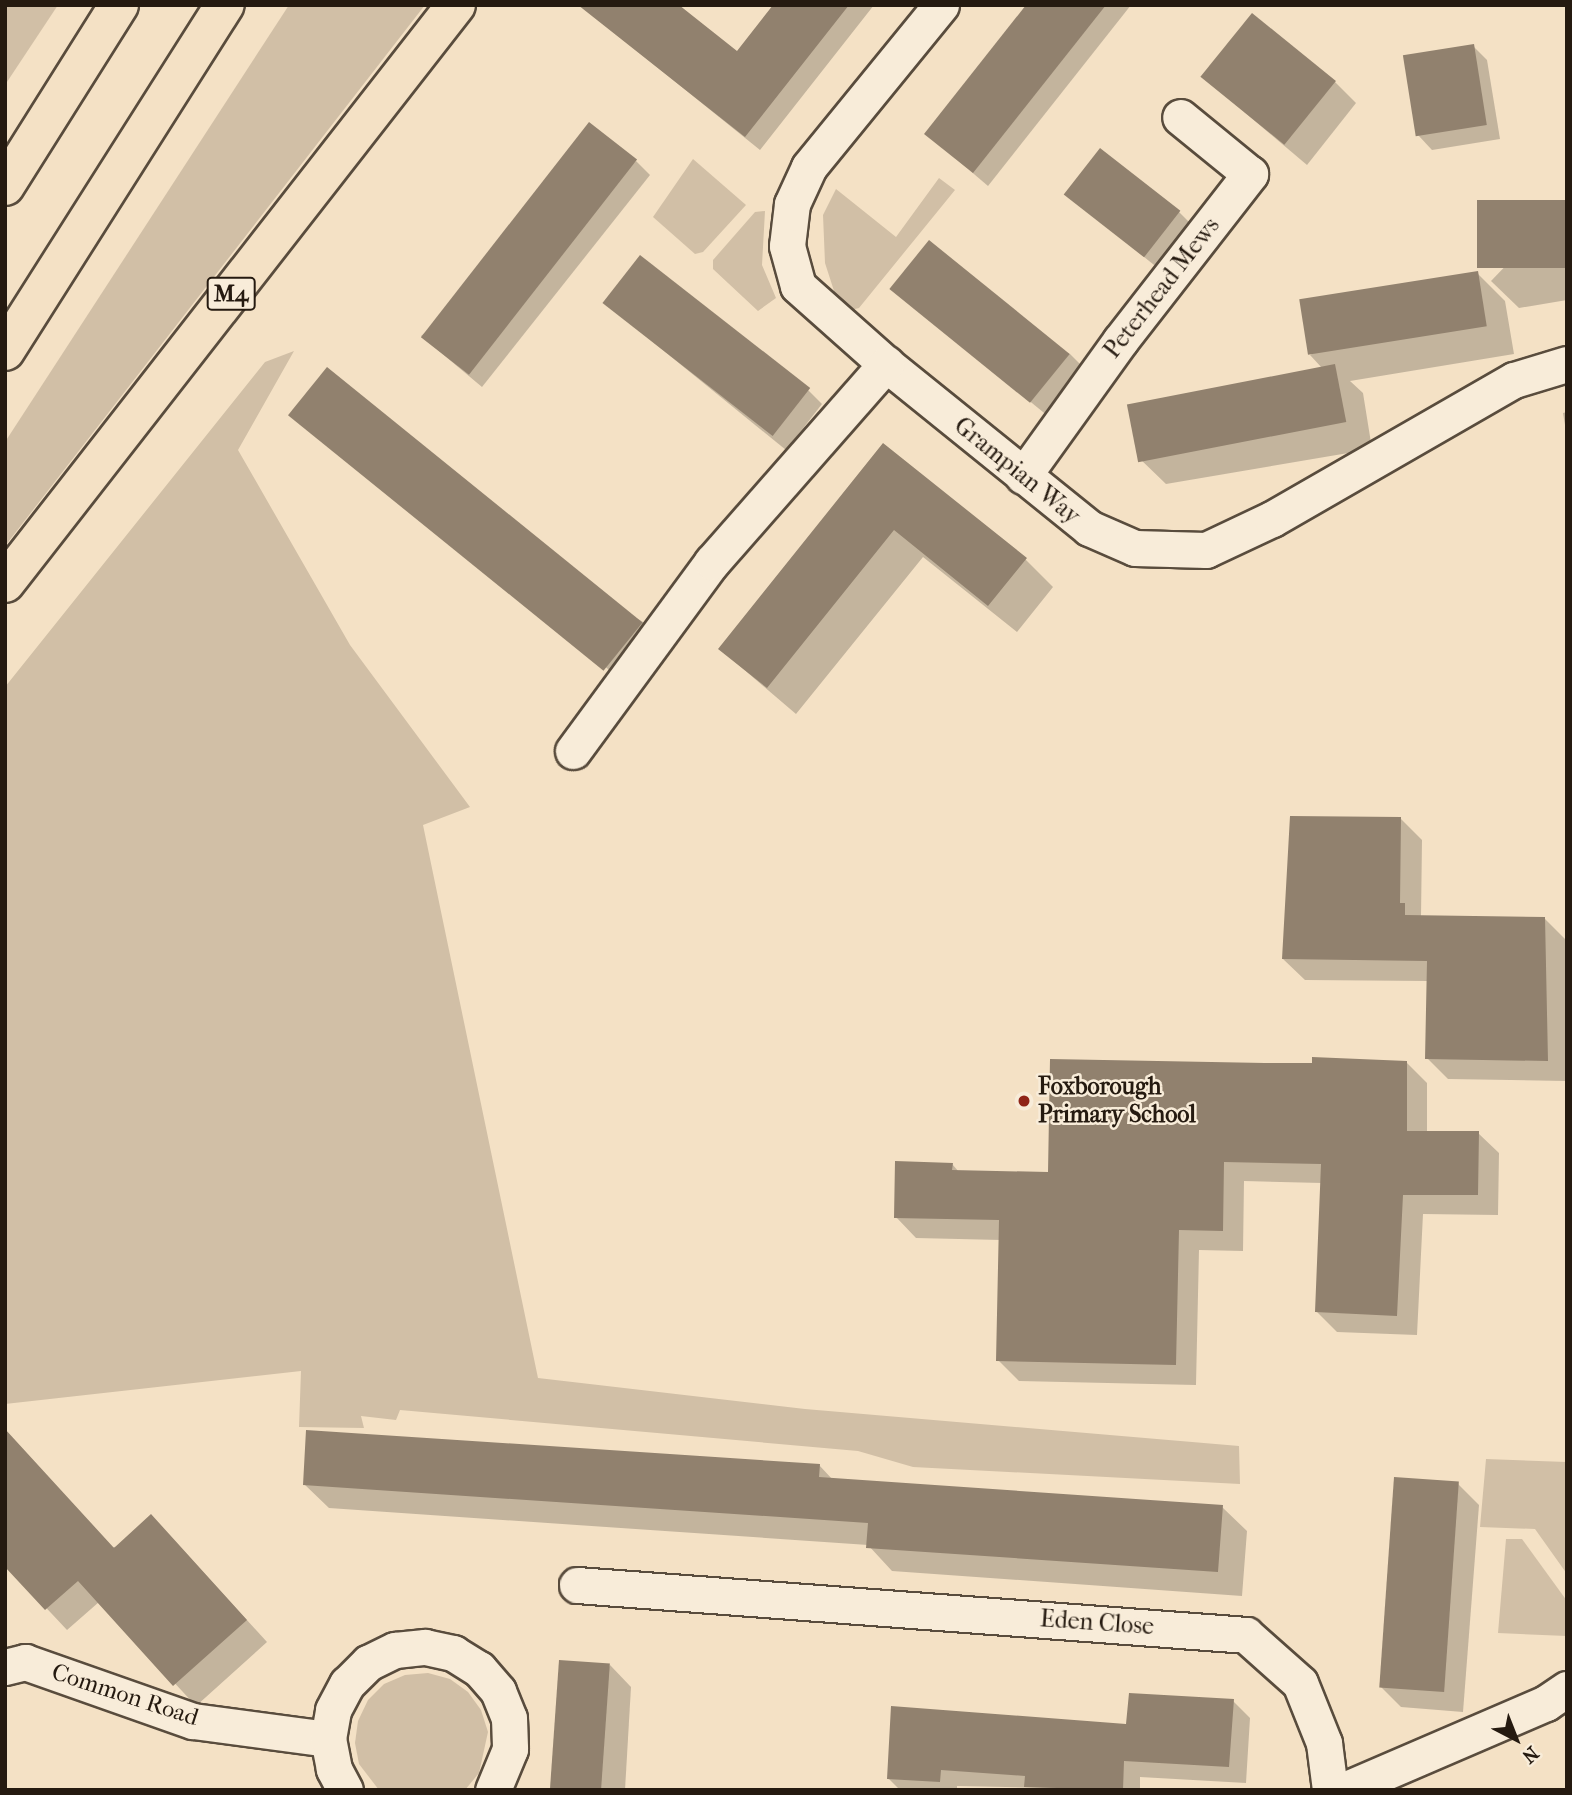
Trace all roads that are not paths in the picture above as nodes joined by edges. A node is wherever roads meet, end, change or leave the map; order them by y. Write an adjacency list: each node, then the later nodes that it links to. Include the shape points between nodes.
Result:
1 (119, 5): 6 (highway)
2 (225, 5): 7 (highway)
3 (456, 5): 11 (highway, M4)
4 (941, 5): 8 (street, Grampian Way, via 808,167 792,204 787,246 798,286)
5 (1181, 117): 10 (street, Peterhead Mews, via 1250,174 1120,341)
6 (5, 186)
7 (5, 351)
8 (886, 364): 10 (street, Grampian Way); 12 (street, via 712,562)
9 (1567, 364): 10 (street, Grampian Way, via 1514,380 1272,519 1206,550 1135,548 1089,528)
10 (1023, 476)
11 (5, 583)
12 (573, 751)
13 (577, 1585): 19 (street, Eden Close, via 1246,1635 1300,1683 1324,1743)
14 (5, 1667): 16 (street, Common Road, via 25,1662 193,1721)
15 (1567, 1689): 20 (street, via 1546,1703)
16 (328, 1739): 17 (street, via 334,1769); 18 (street, via 333,1710 347,1684 368,1663 395,1650 425,1647 453,1653 479,1669 498,1691 509,1718 510,1749)
17 (345, 1790)
18 (493, 1790)
19 (1330, 1790)
20 (1344, 1790)

